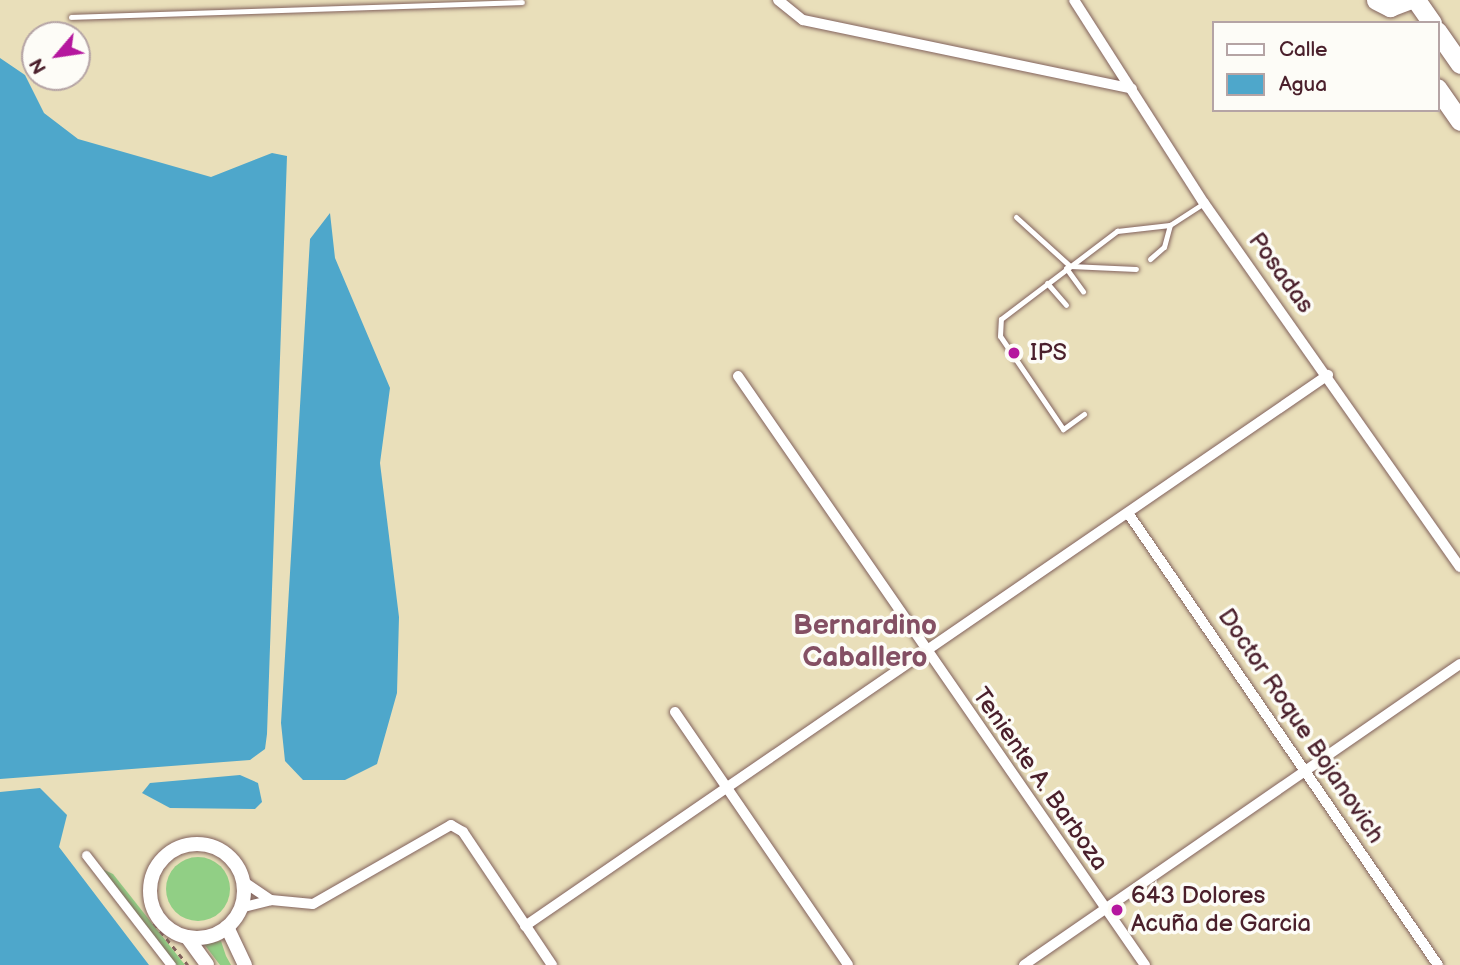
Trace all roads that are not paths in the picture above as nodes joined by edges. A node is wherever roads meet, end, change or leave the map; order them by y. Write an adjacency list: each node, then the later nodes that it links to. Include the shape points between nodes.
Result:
1 (340, 0): 8 (lane)
2 (778, 0): 14 (street, via 803,20)
3 (1073, 0): 14 (street, Posadas)
4 (1408, 0): 6 (highway, via 1390,7)
5 (1416, 0): 11 (highway)
6 (1377, 1): 10 (highway)
7 (522, 2): 8 (lane)
8 (340, 8): 9 (lane)
9 (71, 17)
10 (1391, 21)
11 (1431, 21)
12 (1439, 34): 13 (highway)
13 (1460, 64)
14 (1132, 89): 17 (street, Posadas)
15 (1439, 91): 16 (highway)
16 (1460, 121)
17 (1204, 203): 19 (lane); 27 (street, Posadas)
18 (1016, 217): 21 (lane)
19 (1170, 225): 20 (lane, via 1164,247); 21 (lane, via 1126,227)
20 (1150, 259)
21 (1068, 267): 22 (lane); 23 (lane); 24 (lane)
22 (1136, 269)
23 (1047, 283): 25 (lane); 28 (lane, via 1002,319 1000,336 1063,429)
24 (1083, 291)
25 (1066, 305)
26 (738, 376): 31 (street, Teniente A. Barboza)
27 (1328, 376): 29 (street); 30 (street, Posadas)
28 (1084, 414)
29 (1128, 513): 31 (street); 34 (street, Doctor Roque Bojanovich)
30 (1460, 567)
31 (924, 652): 35 (street); 40 (street, Teniente A. Barboza)
32 (1460, 664): 34 (street)
33 (675, 712): 35 (street)
34 (1307, 770): 40 (street); 51 (street, Doctor Roque Bojanovich)
35 (727, 788): 41 (street); 48 (street)
36 (86, 855): 44 (street)
37 (242, 880): 38 (street); 39 (street); 43 (street, via 216,848 181,845 167,854 155,867 151,902 164,924)
38 (271, 900): 39 (street); 41 (street, via 296,904 328,898 451,825 463,832)
39 (240, 908): 42 (street)
40 (1107, 908): 49 (street); 50 (street, Teniente A. Barboza)
41 (526, 926): 47 (street)
42 (227, 927): 43 (street); 46 (street)
43 (187, 937): 45 (street)
44 (172, 965)
45 (207, 965)
46 (245, 965)
47 (552, 965)
48 (848, 965)
49 (1024, 965)
50 (1145, 965)
51 (1438, 965)

